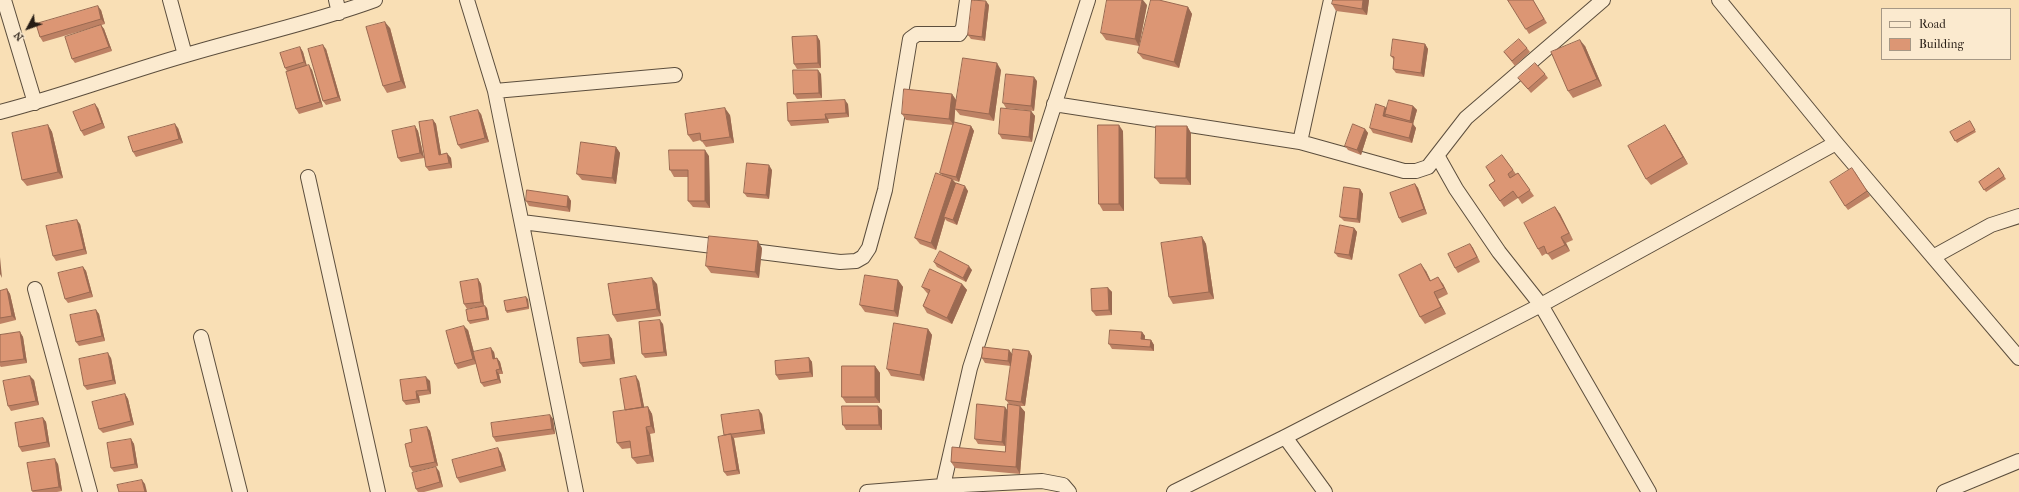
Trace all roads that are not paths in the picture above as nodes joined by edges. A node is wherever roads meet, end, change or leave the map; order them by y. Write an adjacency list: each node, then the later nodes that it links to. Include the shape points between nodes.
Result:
1 (4, 0): 14 (street)
2 (170, 0): 11 (street)
3 (375, 0): 10 (street)
4 (467, 0): 13 (street)
5 (967, 0): 22 (street, via 963,28 959,34 917,34 910,39 884,190 869,248 856,261 840,262)
6 (1088, 0): 15 (street)
7 (1331, 0): 17 (street)
8 (1602, 0): 19 (street, via 1466,118)
9 (1719, 0): 18 (street)
10 (338, 7): 11 (street)
11 (185, 55): 14 (street)
12 (675, 76): 13 (street)
13 (495, 91): 22 (street)
14 (35, 103): 16 (street)
15 (1054, 104): 17 (street); 30 (street, via 970,368)
16 (0, 112)
17 (1300, 142): 19 (street, via 1404,171 1428,167)
18 (1836, 143): 23 (street); 25 (street)
19 (1438, 156): 25 (street, via 1456,189 1499,252)
20 (308, 177): 33 (street)
21 (2019, 216): 23 (street, via 1991,225)
22 (522, 222): 34 (street)
23 (1933, 257): 27 (street)
24 (35, 289): 31 (street)
25 (1541, 305): 28 (street); 39 (street)
26 (201, 336): 32 (street)
27 (2019, 358)
28 (1285, 437): 37 (street); 38 (street)
29 (2019, 461): 40 (street)
30 (943, 486): 35 (street); 36 (street, via 1042,480 1063,485)
31 (90, 492)
32 (240, 492)
33 (378, 492)
34 (576, 492)
35 (867, 492)
36 (1069, 492)
37 (1174, 492)
38 (1325, 492)
39 (1649, 492)
40 (1944, 492)

